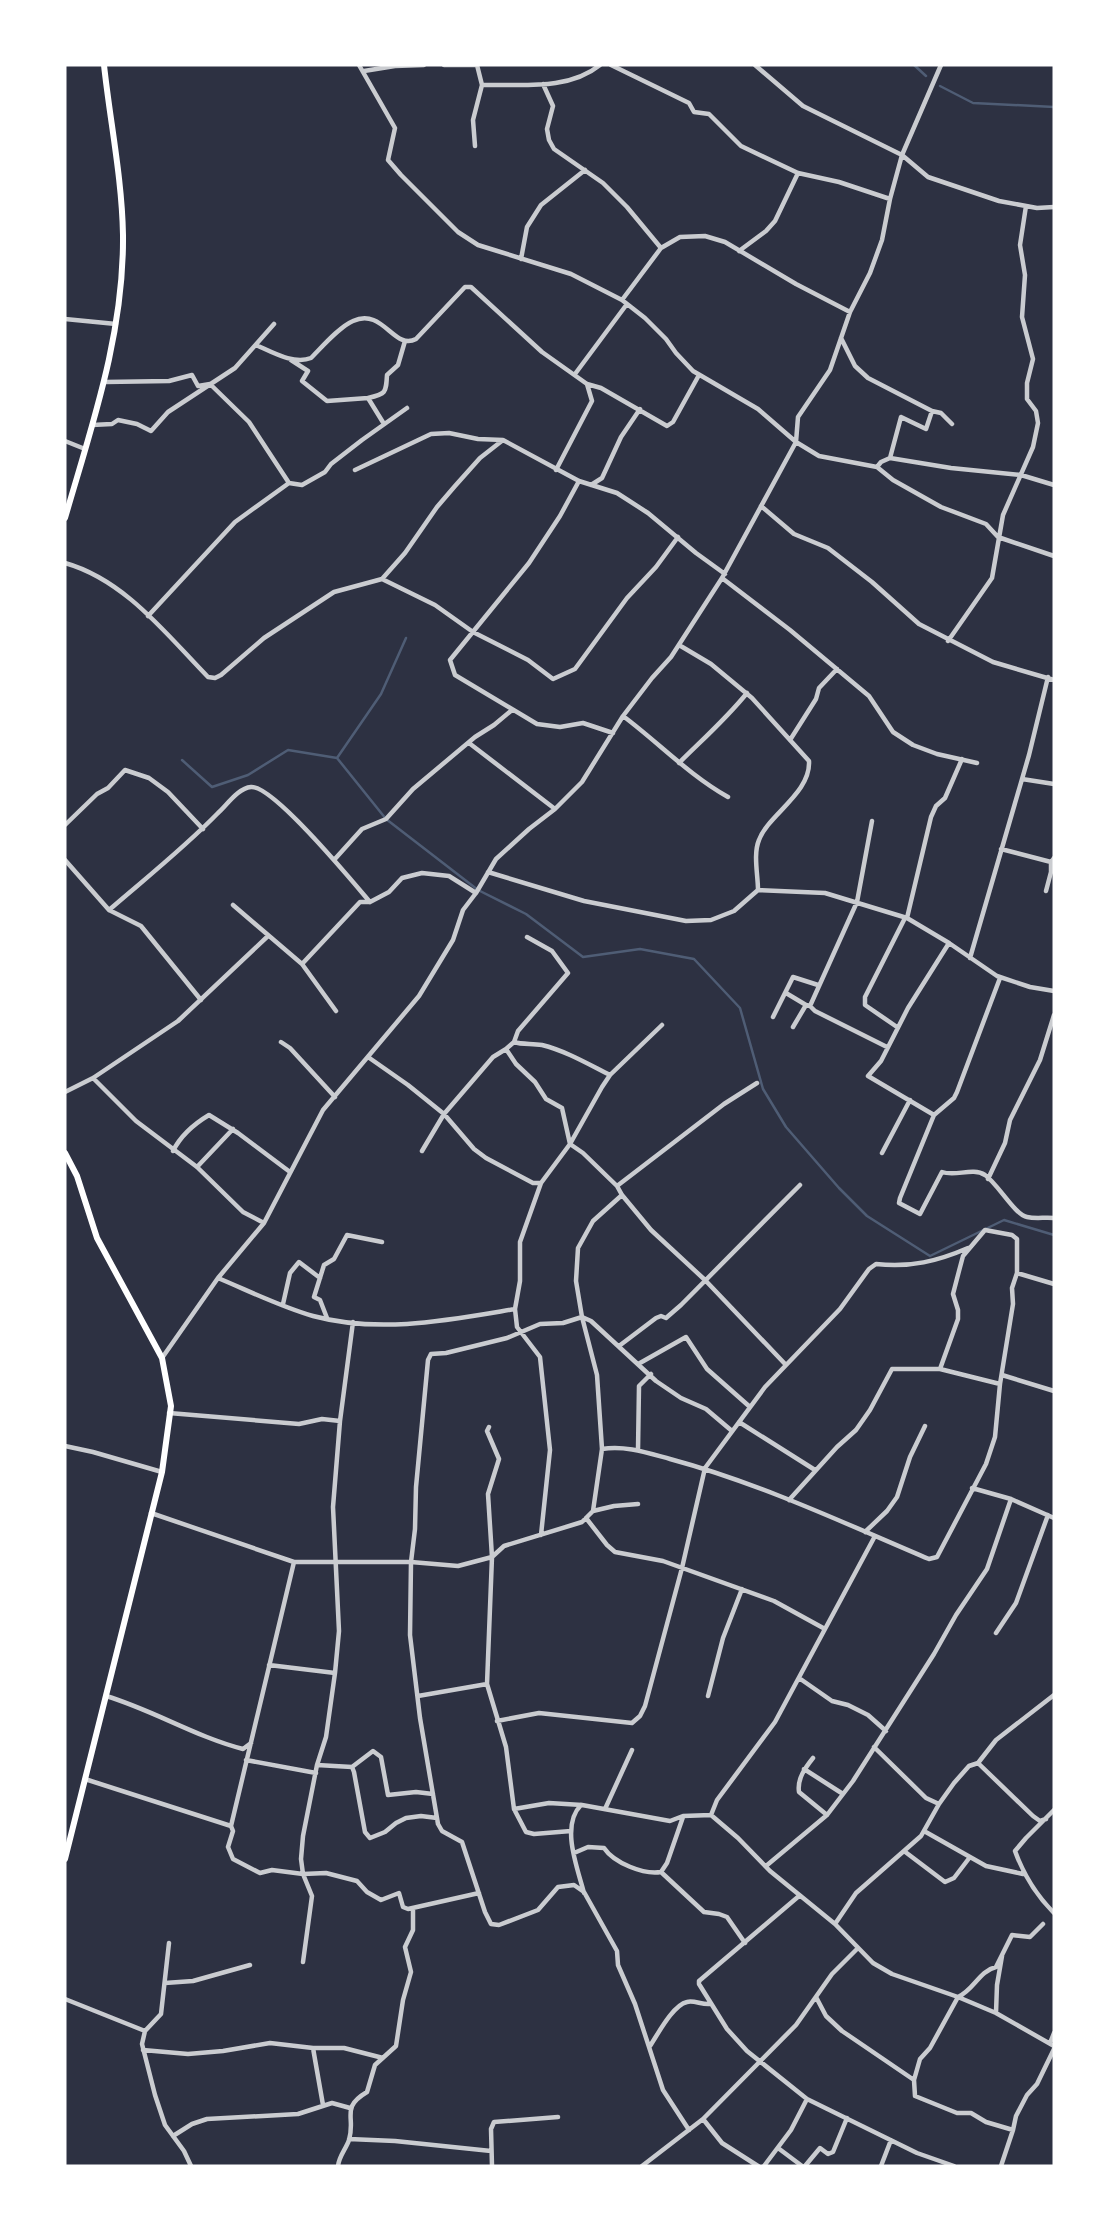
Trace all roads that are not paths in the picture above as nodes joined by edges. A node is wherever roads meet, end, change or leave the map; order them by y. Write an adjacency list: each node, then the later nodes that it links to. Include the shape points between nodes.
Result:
1 (104, 65): 27 (main road, via 123,236)
2 (359, 65): 10 (street)
3 (424, 65): 10 (street)
4 (444, 65): 5 (street)
5 (477, 65): 12 (street)
6 (600, 65): 11 (street, via 589,74)
7 (611, 65): 16 (street, via 689,103 694,111 709,114 741,146)
8 (755, 65): 14 (street, via 803,106)
9 (941, 65): 14 (street)
10 (364, 71): 22 (street, via 395,128 388,160 458,232 478,245)
11 (543, 84): 12 (street); 15 (street, via 552,106 549,140 554,149)
12 (482, 85): 13 (street, via 473,120)
13 (475, 146)
14 (902, 155): 17 (street); 18 (street, via 928,177)
15 (585, 170): 20 (street, via 626,206); 22 (street, via 541,205 527,227)
16 (798, 173): 17 (street); 21 (street, via 775,221)
17 (890, 199): 24 (street, via 882,240)
18 (1026, 206): 19 (street); 52 (street, via 1020,245 1025,275 1022,317 1033,359 1027,399 1038,422)
19 (1054, 207)
20 (661, 248): 21 (street, via 681,237 705,236); 23 (street)
21 (739, 251): 24 (street)
22 (521, 258): 23 (street, via 571,274)
23 (624, 302): 32 (street); 33 (street)
24 (850, 312): 28 (street)
25 (65, 319): 27 (street)
26 (274, 324): 30 (street)
27 (116, 325): 34 (main road)
28 (841, 336): 40 (street, via 855,366 868,378); 46 (street, via 830,370 798,417)
29 (405, 341): 31 (street, via 379,321 362,318 350,322 311,358); 32 (street, via 416,339 471,287 542,352); 37 (street, via 398,365 387,375 386,391)
30 (256, 345): 31 (street); 35 (street, via 235,369)
31 (285, 357): 37 (street, via 308,371 302,381 327,401)
32 (575, 374): 36 (street)
33 (699, 376): 39 (street, via 667,426); 46 (street, via 758,409)
34 (105, 382): 35 (street, via 169,381 192,375 198,386); 43 (main road)
35 (210, 384): 43 (street, via 168,412 151,430 118,420); 54 (street, via 248,422)
36 (587, 384): 39 (street); 51 (street, via 592,401)
37 (368, 398): 41 (street)
38 (407, 408): 41 (street)
39 (640, 409): 56 (street, via 602,478)
40 (932, 411): 42 (street); 48 (street, via 926,429 901,417)
41 (384, 424): 54 (street, via 316,478 302,485)
42 (952, 424)
43 (92, 425): 47 (main road)
44 (503, 440): 50 (street, via 431,434); 51 (street); 64 (street, via 454,486)
45 (65, 441): 47 (street)
46 (796, 442): 49 (street, via 819,456); 57 (street)
47 (85, 449): 58 (main road)
48 (890, 458): 49 (street); 52 (street)
49 (877, 467): 60 (street, via 941,507 986,524)
50 (355, 470)
51 (556, 470): 53 (street)
52 (1021, 475): 55 (street); 60 (street)
53 (579, 481): 56 (street); 66 (street, via 529,563)
54 (289, 483): 65 (street, via 235,522)
55 (1054, 485)
56 (591, 486): 59 (street, via 617,493)
57 (761, 506): 63 (street); 67 (street, via 794,534 828,548 919,624)
58 (65, 518)
59 (678, 537): 63 (street); 66 (street, via 575,669 553,679 528,660)
60 (998, 537): 61 (street); 67 (street, via 992,578)
61 (1054, 556)
62 (65, 563): 65 (street, via 120,589)
63 (723, 576): 68 (street); 69 (street)
64 (382, 579): 65 (street, via 334,592 264,638 215,678 208,677); 66 (street, via 435,605)
65 (148, 616)
66 (473, 632): 72 (street, via 450,660 455,675)
67 (948, 640): 70 (street, via 993,662)
68 (679, 645): 71 (street); 73 (street)
69 (837, 669): 75 (street, via 819,688); 77 (street, via 869,696 893,732 913,745)
70 (1051, 678): 80 (street)
71 (747, 693): 75 (street); 78 (street)
72 (512, 710): 74 (street, via 537,724 583,723); 76 (street)
73 (623, 716): 74 (street); 78 (street)
74 (613, 733): 83 (street, via 582,782)
75 (790, 740): 92 (street, via 808,761 809,771 760,836)
76 (470, 743): 83 (street); 89 (street, via 412,789 386,819 362,829)
77 (961, 759): 79 (street); 99 (street, via 945,799 931,817)
78 (679, 763): 82 (street)
79 (978, 763)
80 (1022, 779): 81 (street); 87 (street)
81 (1054, 784)
82 (728, 797)
83 (555, 809): 91 (street, via 496,859)
84 (872, 821): 96 (street)
85 (65, 825): 86 (street, via 125,770 149,778 168,792)
86 (203, 829): 89 (street, via 242,790 253,786 284,808); 98 (street)
87 (1001, 849): 90 (street); 103 (street)
88 (65, 860): 98 (street)
89 (334, 860): 95 (street)
90 (1052, 860): 93 (street)
91 (488, 872): 92 (street, via 584,901 686,921 711,920 734,911); 94 (street)
92 (758, 890): 96 (street, via 825,893)
93 (1046, 891)
94 (476, 893): 95 (street, via 449,876 422,873 402,878); 121 (street, via 419,996)
95 (370, 902): 104 (street, via 359,902)
96 (857, 902): 99 (street); 106 (street)
97 (233, 905): 100 (street)
98 (109, 910): 109 (street, via 141,926)
99 (906, 918): 102 (street); 116 (street, via 864,997 865,1005)
100 (268, 936): 104 (street); 109 (street)
101 (527, 937): 118 (street, via 552,951 568,973 518,1031)
102 (948, 943): 103 (street); 116 (street)
103 (970, 958): 105 (street)
104 (302, 964): 111 (street)
105 (1000, 978): 107 (street); 129 (street, via 957,1092)
106 (818, 985): 108 (street, via 793,977); 110 (street)
107 (1054, 991)
108 (786, 993): 110 (street); 113 (street)
109 (201, 1000): 123 (street, via 178,1021)
110 (808, 1005): 115 (street); 119 (street)
111 (336, 1010)
112 (1054, 1015): 138 (street, via 1040,1060 1010,1120)
113 (773, 1017)
114 (662, 1025): 122 (street)
115 (793, 1027)
116 (897, 1027): 119 (street)
117 (281, 1042): 126 (street)
118 (514, 1042): 120 (street); 122 (street, via 551,1048)
119 (887, 1047): 127 (street, via 867,1076)
120 (506, 1049): 128 (street, via 492,1057); 131 (street, via 545,1099 562,1108)
121 (368, 1057): 126 (street); 128 (street)
122 (610, 1075): 131 (street)
123 (93, 1078): 125 (street); 132 (street)
124 (757, 1083): 141 (street)
125 (65, 1091)
126 (335, 1097): 137 (street, via 323,1110)
127 (910, 1100): 129 (street); 134 (street)
128 (444, 1114): 133 (street); 139 (street, via 486,1158 533,1183)
129 (934, 1115): 138 (street, via 900,1203 920,1214 942,1172 975,1171)
130 (233, 1129): 132 (street, via 209,1115 179,1140); 136 (street); 137 (street)
131 (570, 1144): 139 (street); 141 (street)
132 (173, 1151): 136 (street)
133 (422, 1151)
134 (882, 1153)
135 (65, 1154): 159 (main road, via 97,1238)
136 (197, 1167): 144 (street, via 243,1212)
137 (290, 1172): 144 (street)
138 (989, 1179): 143 (street, via 1024,1217)
139 (541, 1182): 153 (street, via 520,1242)
140 (800, 1185): 150 (street)
141 (617, 1186): 142 (street)
142 (622, 1195): 150 (street, via 651,1230); 154 (street, via 593,1221 578,1248 576,1281)
143 (1054, 1218)
144 (264, 1223): 148 (street)
145 (382, 1242): 149 (street, via 347,1235 334,1259 324,1265)
146 (969, 1248): 147 (street, via 985,1230 1012,1235 1017,1239); 161 (street, via 941,1260 876,1264); 162 (street, via 953,1294 958,1319)
147 (1017, 1273): 151 (street); 164 (street)
148 (218, 1278): 152 (street); 159 (street)
149 (320, 1278): 152 (street, via 299,1262 289,1273); 155 (street, via 314,1297)
150 (705, 1280): 158 (street, via 666,1318 656,1318); 161 (street)
151 (1054, 1284)
152 (283, 1304): 155 (street)
153 (515, 1309): 156 (street, via 403,1325); 157 (street)
154 (582, 1317): 157 (street); 158 (street); 175 (street, via 597,1375)
155 (328, 1318): 156 (street)
156 (353, 1322): 169 (street)
157 (521, 1332): 189 (street, via 540,1357 550,1450); 194 (street, via 431,1354 428,1360)
158 (619, 1346): 160 (street)
159 (162, 1358): 168 (main road)
160 (639, 1363): 163 (street); 167 (street, via 686,1336 707,1369)
161 (786, 1365): 167 (street)
162 (940, 1369): 165 (street); 178 (street, via 892,1369 856,1430)
163 (651, 1374): 173 (street); 176 (street, via 639,1386)
164 (1001, 1375): 165 (street); 166 (street)
165 (1000, 1384): 180 (street, via 995,1437)
166 (1054, 1391)
167 (750, 1407): 170 (street)
168 (169, 1413): 169 (street, via 299,1424); 179 (main road)
169 (341, 1421): 192 (street, via 333,1507)
170 (739, 1422): 173 (street); 178 (street)
171 (925, 1426): 188 (street, via 897,1497)
172 (489, 1427): 191 (street, via 499,1459 488,1494)
173 (732, 1431): 177 (street)
174 (65, 1446): 179 (street)
175 (602, 1449): 176 (street); 184 (street)
176 (638, 1450): 177 (street)
177 (705, 1468): 182 (street); 195 (street)
178 (815, 1469): 182 (street)
179 (162, 1472): 185 (main road)
180 (972, 1488): 181 (street); 190 (street, via 937,1557 929,1559)
181 (1012, 1499): 186 (street); 208 (street, via 987,1569)
182 (789, 1500): 188 (street)
183 (638, 1504): 184 (street)
184 (593, 1511): 187 (street)
185 (151, 1513): 193 (street); 204 (main road)
186 (1051, 1516): 198 (street, via 1016,1603)
187 (586, 1518): 189 (street); 195 (street, via 615,1552)
188 (866, 1532): 190 (street)
189 (541, 1535): 191 (street, via 504,1546)
190 (876, 1536): 197 (street)
191 (492, 1558): 194 (street, via 458,1566); 202 (street)
192 (335, 1561): 193 (street); 194 (street); 200 (street, via 339,1631)
193 (294, 1562): 199 (street)
194 (411, 1562): 205 (street, via 410,1634)
195 (682, 1568): 196 (street); 207 (street, via 645,1706 632,1723 539,1713)
196 (742, 1590): 197 (street, via 774,1601); 206 (street)
197 (825, 1629): 201 (street)
198 (996, 1633)
199 (269, 1665): 200 (street); 209 (street)
200 (335, 1673): 216 (street)
201 (799, 1678): 208 (street, via 832,1701 868,1715); 228 (street, via 775,1722 717,1800)
202 (486, 1684): 205 (street); 207 (street)
203 (1054, 1695): 215 (street, via 996,1740)
204 (106, 1696): 209 (street, via 221,1743 243,1749); 220 (main road)
205 (418, 1696): 221 (street)
206 (708, 1696)
207 (497, 1721): 226 (street, via 506,1747)
208 (886, 1731): 210 (street)
209 (251, 1742): 213 (street); 214 (street)
210 (874, 1747): 222 (street); 223 (street, via 926,1798)
211 (632, 1750): 225 (street)
212 (813, 1758): 218 (street)
213 (246, 1760): 214 (street); 233 (street)
214 (254, 1761): 219 (street)
215 (978, 1763): 223 (street, via 969,1766); 232 (street, via 1033,1816)
216 (317, 1765): 217 (street); 219 (street)
217 (352, 1767): 221 (street, via 373,1751 381,1757 388,1795); 231 (street, via 370,1838 406,1818)
218 (804, 1769): 222 (street); 229 (street, via 799,1793)
219 (316, 1773): 242 (street, via 303,1836)
220 (84, 1779): 233 (street); 239 (main road)
221 (433, 1794): 231 (street)
222 (843, 1794): 229 (street)
223 (939, 1804): 235 (street)
224 (582, 1805): 225 (street); 226 (street, via 549,1803); 234 (street)
225 (605, 1808): 230 (street, via 670,1821)
226 (514, 1809): 234 (street, via 526,1832)
227 (1054, 1810): 232 (street)
228 (711, 1815): 230 (street); 240 (street)
229 (827, 1815): 240 (street)
230 (683, 1816): 241 (street)
231 (437, 1818): 245 (street, via 442,1831 462,1842)
232 (1047, 1819): 243 (street, via 1015,1851)
233 (231, 1826): 242 (street, via 228,1847 233,1859 260,1873)
234 (571, 1831): 237 (street)
235 (924, 1831): 236 (street); 238 (street)
236 (904, 1851): 238 (street, via 945,1882 954,1878); 250 (street, via 856,1893)
237 (574, 1853): 241 (street, via 588,1847 604,1849 619,1861 652,1873); 244 (street)
238 (970, 1857): 243 (street, via 986,1866)
239 (65, 1859)
240 (766, 1866): 246 (street)
241 (661, 1871): 253 (street, via 704,1912 727,1917)
242 (303, 1874): 248 (street, via 326,1872 354,1880 381,1899 399,1893 403,1907); 256 (street, via 312,1896)
243 (1023, 1874): 249 (street)
244 (584, 1892): 245 (street, via 574,1885 558,1887 538,1910 499,1924 491,1924); 247 (street); 266 (street, via 617,1951 618,1965)
245 (479, 1893): 248 (street)
246 (799, 1896): 250 (street); 253 (street)
247 (589, 1908)
248 (414, 1909): 270 (street, via 414,1927 405,1947 410,1979 396,2046)
249 (1054, 1913)
250 (835, 1924): 254 (street)
251 (1043, 1924): 255 (street, via 1030,1937 1012,1935)
252 (169, 1943): 258 (street)
253 (746, 1943): 262 (street, via 699,1981)
254 (858, 1948): 259 (street); 260 (street, via 892,1974)
255 (1002, 1955): 260 (street, via 996,1967 987,1969); 263 (street)
256 (303, 1962)
257 (250, 1965): 258 (street, via 193,1981)
258 (165, 1983): 264 (street, via 161,2014)
259 (816, 1997): 271 (street, via 796,2025); 272 (street, via 842,2031)
260 (958, 1997): 263 (street); 272 (street, via 920,2059)
261 (65, 1999): 264 (street)
262 (710, 2004): 266 (street, via 684,2002); 271 (street, via 727,2029)
263 (996, 2013): 267 (street)
264 (145, 2031): 269 (street)
265 (1054, 2032): 267 (street)
266 (650, 2046): 279 (street, via 663,2090)
267 (1053, 2046): 280 (street)
268 (313, 2048): 269 (street, via 270,2043 188,2054); 270 (street, via 344,2048); 274 (street)
269 (143, 2050): 281 (street, via 165,2124)
270 (384, 2058): 275 (street, via 373,2068 367,2092)
271 (760, 2060): 273 (street); 278 (street)
272 (914, 2080): 280 (street, via 915,2096)
273 (807, 2099): 277 (street); 284 (street)
274 (323, 2105): 275 (street); 281 (street, via 298,2114 207,2119)
275 (350, 2108): 282 (street)
276 (558, 2117): 285 (street, via 496,2121 491,2129)
277 (847, 2118): 283 (street); 292 (street, via 833,2152 820,2148)
278 (703, 2119): 279 (street); 290 (street, via 722,2143)
279 (689, 2130): 289 (street)
280 (1013, 2130): 295 (street)
281 (173, 2136): 286 (street)
282 (349, 2139): 285 (street); 287 (street)
283 (891, 2140): 293 (street); 294 (street)
284 (778, 2148): 291 (street); 292 (street)
285 (491, 2151): 288 (street)
286 (191, 2166)
287 (338, 2166)
288 (492, 2166)
289 (642, 2166)
290 (758, 2166)
291 (764, 2166)
292 (804, 2166)
293 (881, 2166)
294 (954, 2166)
295 (1000, 2166)

